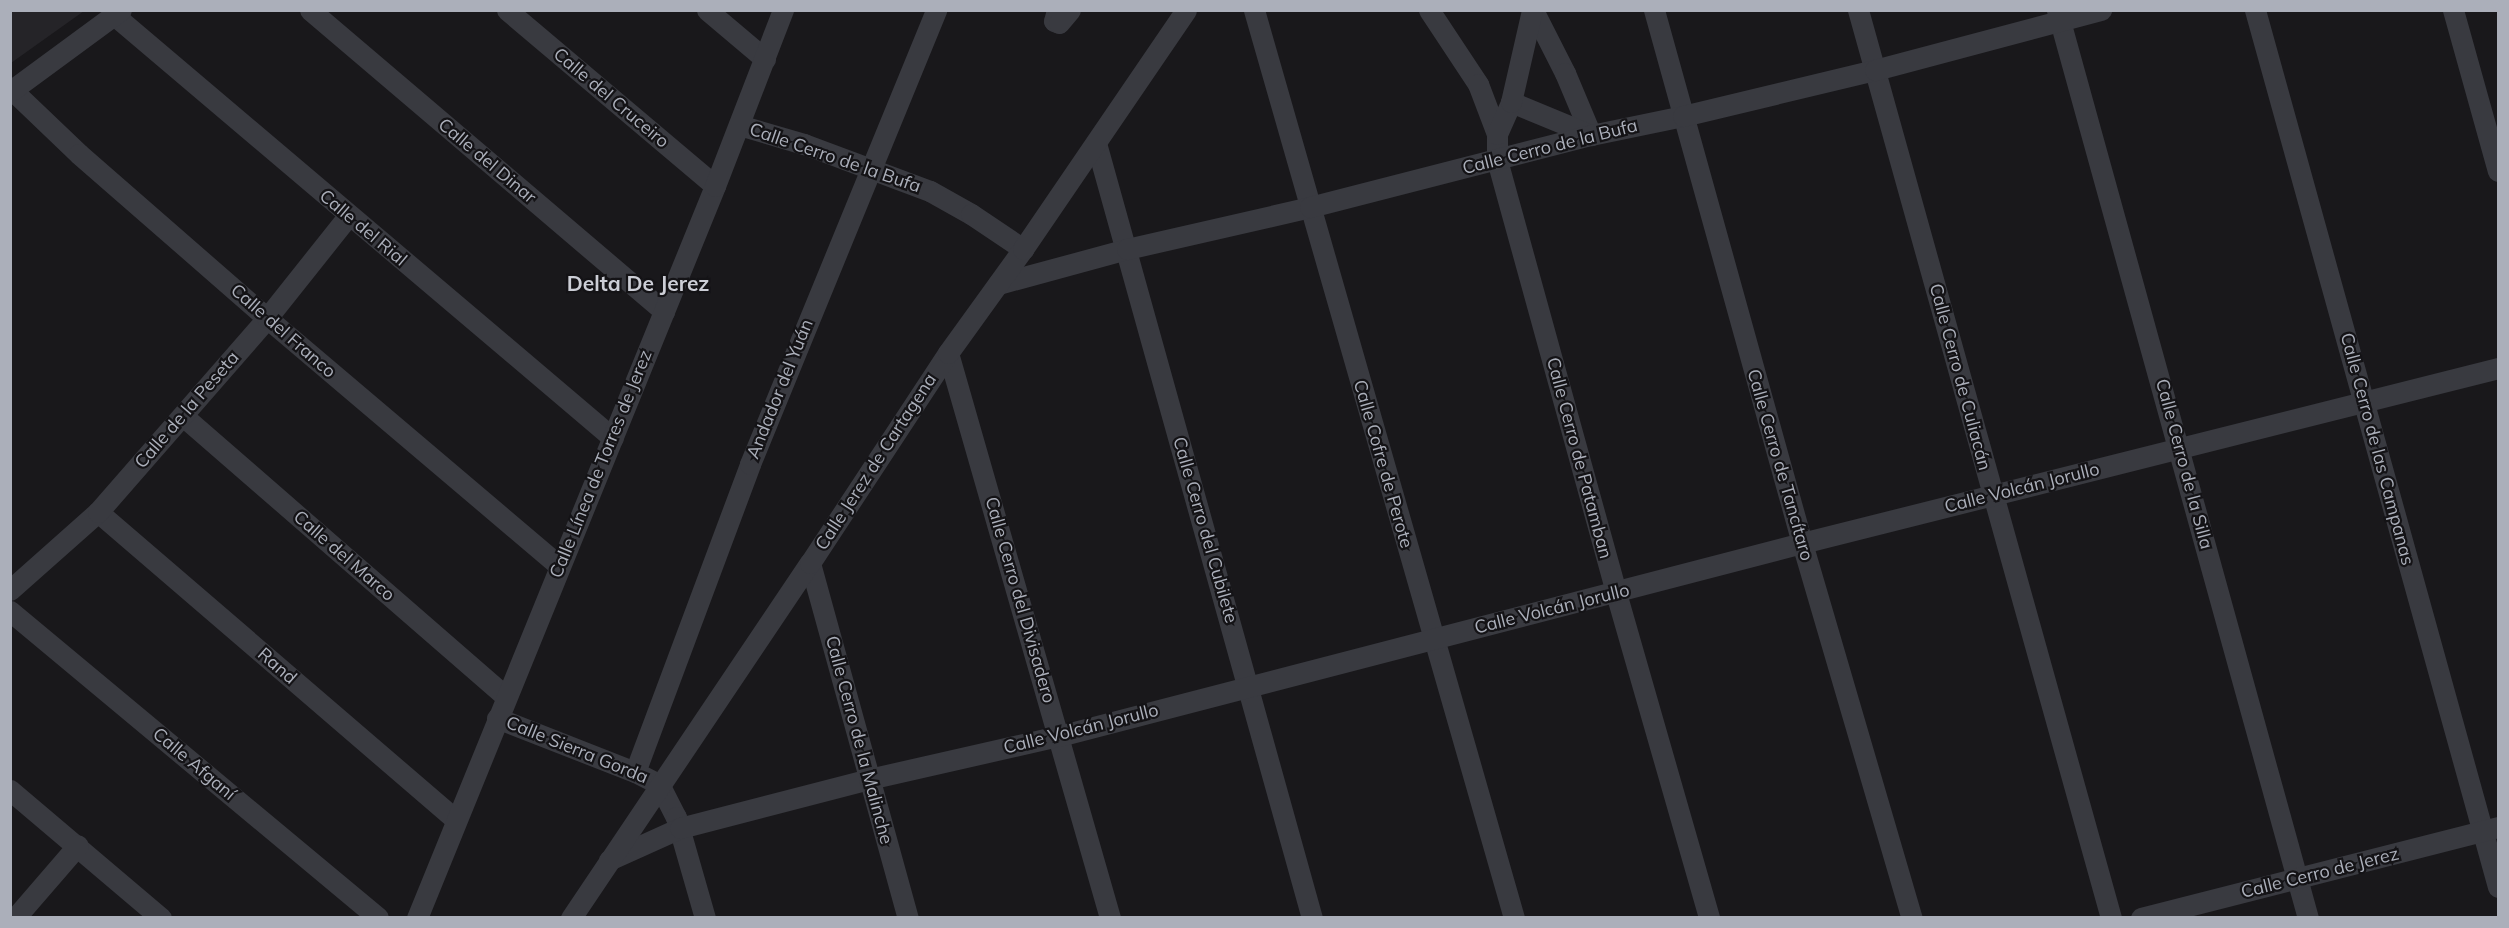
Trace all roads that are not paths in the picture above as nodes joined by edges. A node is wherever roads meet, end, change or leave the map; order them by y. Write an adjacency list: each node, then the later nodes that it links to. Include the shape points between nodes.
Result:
1 (310, 10): 37 (street, Calle del Dinar)
2 (507, 10): 31 (street, Calle del Cruceiro)
3 (707, 10): 19 (street)
4 (783, 10): 19 (street, Calle Línea de Torres de Jerez)
5 (936, 10): 29 (street, Andador del Yuán)
6 (1057, 10): 7 (street, via 1054,21 1059,23)
7 (1070, 10)
8 (1186, 10): 27 (street, Calle Jerez de Cartagena)
9 (1254, 10): 32 (street, Calle Cofre de Perote)
10 (1429, 10): 25 (street, Calle Cerro de Patamban, via 1478,84)
11 (1532, 10): 22 (street); 26 (street)
12 (1654, 10): 23 (street, Calle Cerro de Tancítaro)
13 (1858, 10): 20 (street, Calle Cerro de Culiacán)
14 (2101, 10): 18 (street, Calle Cerro de la Bufa)
15 (2255, 10): 41 (street, Calle Cerro de las Campanas)
16 (2453, 10): 30 (street)
17 (117, 13): 21 (street); 33 (street, Calle del Rial)
18 (2059, 16): 20 (street, Calle Cerro de la Bufa); 44 (street, Calle Cerro de la Silla)
19 (765, 59): 24 (street, Calle Línea de Torres de Jerez)
20 (1875, 70): 23 (street, Calle Cerro de la Bufa); 45 (street, Calle Cerro de Culiacán)
21 (11, 89): 38 (street, Calle del Franco)
22 (1511, 102): 25 (street); 26 (street)
23 (1683, 117): 26 (street, Calle Cerro de la Bufa); 47 (street, Calle Cerro de Tancítaro)
24 (739, 125): 29 (street, Calle Cerro de la Bufa); 31 (street, Calle Línea de Torres de Jerez)
25 (1497, 134): 28 (street, Calle Cerro de Patamban)
26 (1591, 135): 28 (street, Calle Cerro de la Bufa)
27 (1096, 143): 34 (street, Calle Jerez de Cartagena); 35 (street, Calle Cerro del Cubilete)
28 (1497, 160): 32 (street, Calle Cerro de la Bufa); 51 (street, Calle Cerro de Patamban)
29 (873, 168): 34 (street, Calle Cerro de la Bufa, via 930,191); 58 (street, Andador del Yuán, via 750,464)
30 (2499, 171)
31 (715, 186): 37 (street, Calle Línea de Torres de Jerez)
32 (1310, 207): 35 (street, Calle Cerro de la Bufa); 53 (street, Calle Cofre de Perote)
33 (348, 216): 38 (street, Calle de la Peseta); 43 (street, Calle del Rial)
34 (1023, 249): 36 (street, Calle Jerez de Cartagena)
35 (1127, 249): 36 (street, Calle Cerro de la Bufa); 54 (street, Calle Cerro del Cubilete)
36 (998, 284): 39 (street, Calle Jerez de Cartagena)
37 (664, 311): 43 (street, Calle Línea de Torres de Jerez)
38 (267, 318): 42 (street, Calle de la Peseta); 49 (street, Calle del Franco)
39 (948, 353): 48 (street, Calle Jerez de Cartagena); 57 (street, Calle Cerro del Divisadero)
40 (2499, 368): 41 (street, Calle Volcán Jorullo)
41 (2364, 402): 44 (street, Calle Volcán Jorullo); 64 (street, Calle Cerro de las Campanas)
42 (183, 416): 46 (street, Calle de la Peseta); 55 (street, Calle del Marco)
43 (613, 438): 49 (street, Calle Línea de Torres de Jerez)
44 (2180, 449): 45 (street, Calle Volcán Jorullo); 67 (street, Calle Cerro de la Silla)
45 (1992, 496): 47 (street, Calle Volcán Jorullo); 81 (street, Calle Cerro de Culiacán)
46 (98, 512): 50 (street, Calle de la Peseta); 62 (street, Rand)
47 (1802, 543): 51 (street, Calle Volcán Jorullo); 80 (street, Calle Cerro de Tancítaro)
48 (810, 563): 59 (street, Calle Cerro de la Malinche); 60 (street, Calle Jerez de Cartagena)
49 (559, 567): 55 (street, Calle Línea de Torres de Jerez)
50 (10, 590)
51 (1616, 593): 53 (street, Calle Volcán Jorullo); 79 (street, Calle Cerro de Patamban)
52 (10, 611): 71 (street, Calle Afganí)
53 (1432, 638): 54 (street, Calle Volcán Jorullo); 78 (street, Calle Cofre de Perote)
54 (1249, 688): 57 (street, Calle Volcán Jorullo); 77 (street, Calle Cerro del Cubilete)
55 (505, 696): 56 (street, Calle Línea de Torres de Jerez)
56 (497, 718): 58 (street, Calle Sierra Gorda); 62 (street, Calle Línea de Torres de Jerez)
57 (1059, 736): 59 (street, Calle Volcán Jorullo); 76 (street, Calle Cerro del Divisadero)
58 (635, 771): 60 (street, Calle Sierra Gorda)
59 (869, 778): 63 (street, Calle Volcán Jorullo); 75 (street, Calle Cerro de la Malinche)
60 (658, 784): 63 (street, Calle Sierra Gorda); 66 (street, Calle Jerez de Cartagena)
61 (10, 790): 65 (street)
62 (456, 820): 72 (street, Calle Línea de Torres de Jerez)
63 (680, 828): 66 (street, Calle Volcán Jorullo); 74 (street, Calle Sierra Gorda)
64 (2490, 829): 67 (street, Calle Cerro de Jerez); 68 (street, Calle Cerro de las Campanas)
65 (78, 845): 69 (street); 70 (street)
66 (609, 860): 73 (street, Calle Jerez de Cartagena)
67 (2296, 879): 82 (street, Calle Cerro de Jerez); 83 (street, Calle Cerro de la Silla)
68 (2499, 886)
69 (15, 918)
70 (161, 918)
71 (378, 918)
72 (417, 918)
73 (571, 918)
74 (705, 918)
75 (908, 918)
76 (1110, 918)
77 (1312, 918)
78 (1514, 918)
79 (1709, 918)
80 (1912, 918)
81 (2111, 918)
82 (2141, 918)
83 (2307, 918)

